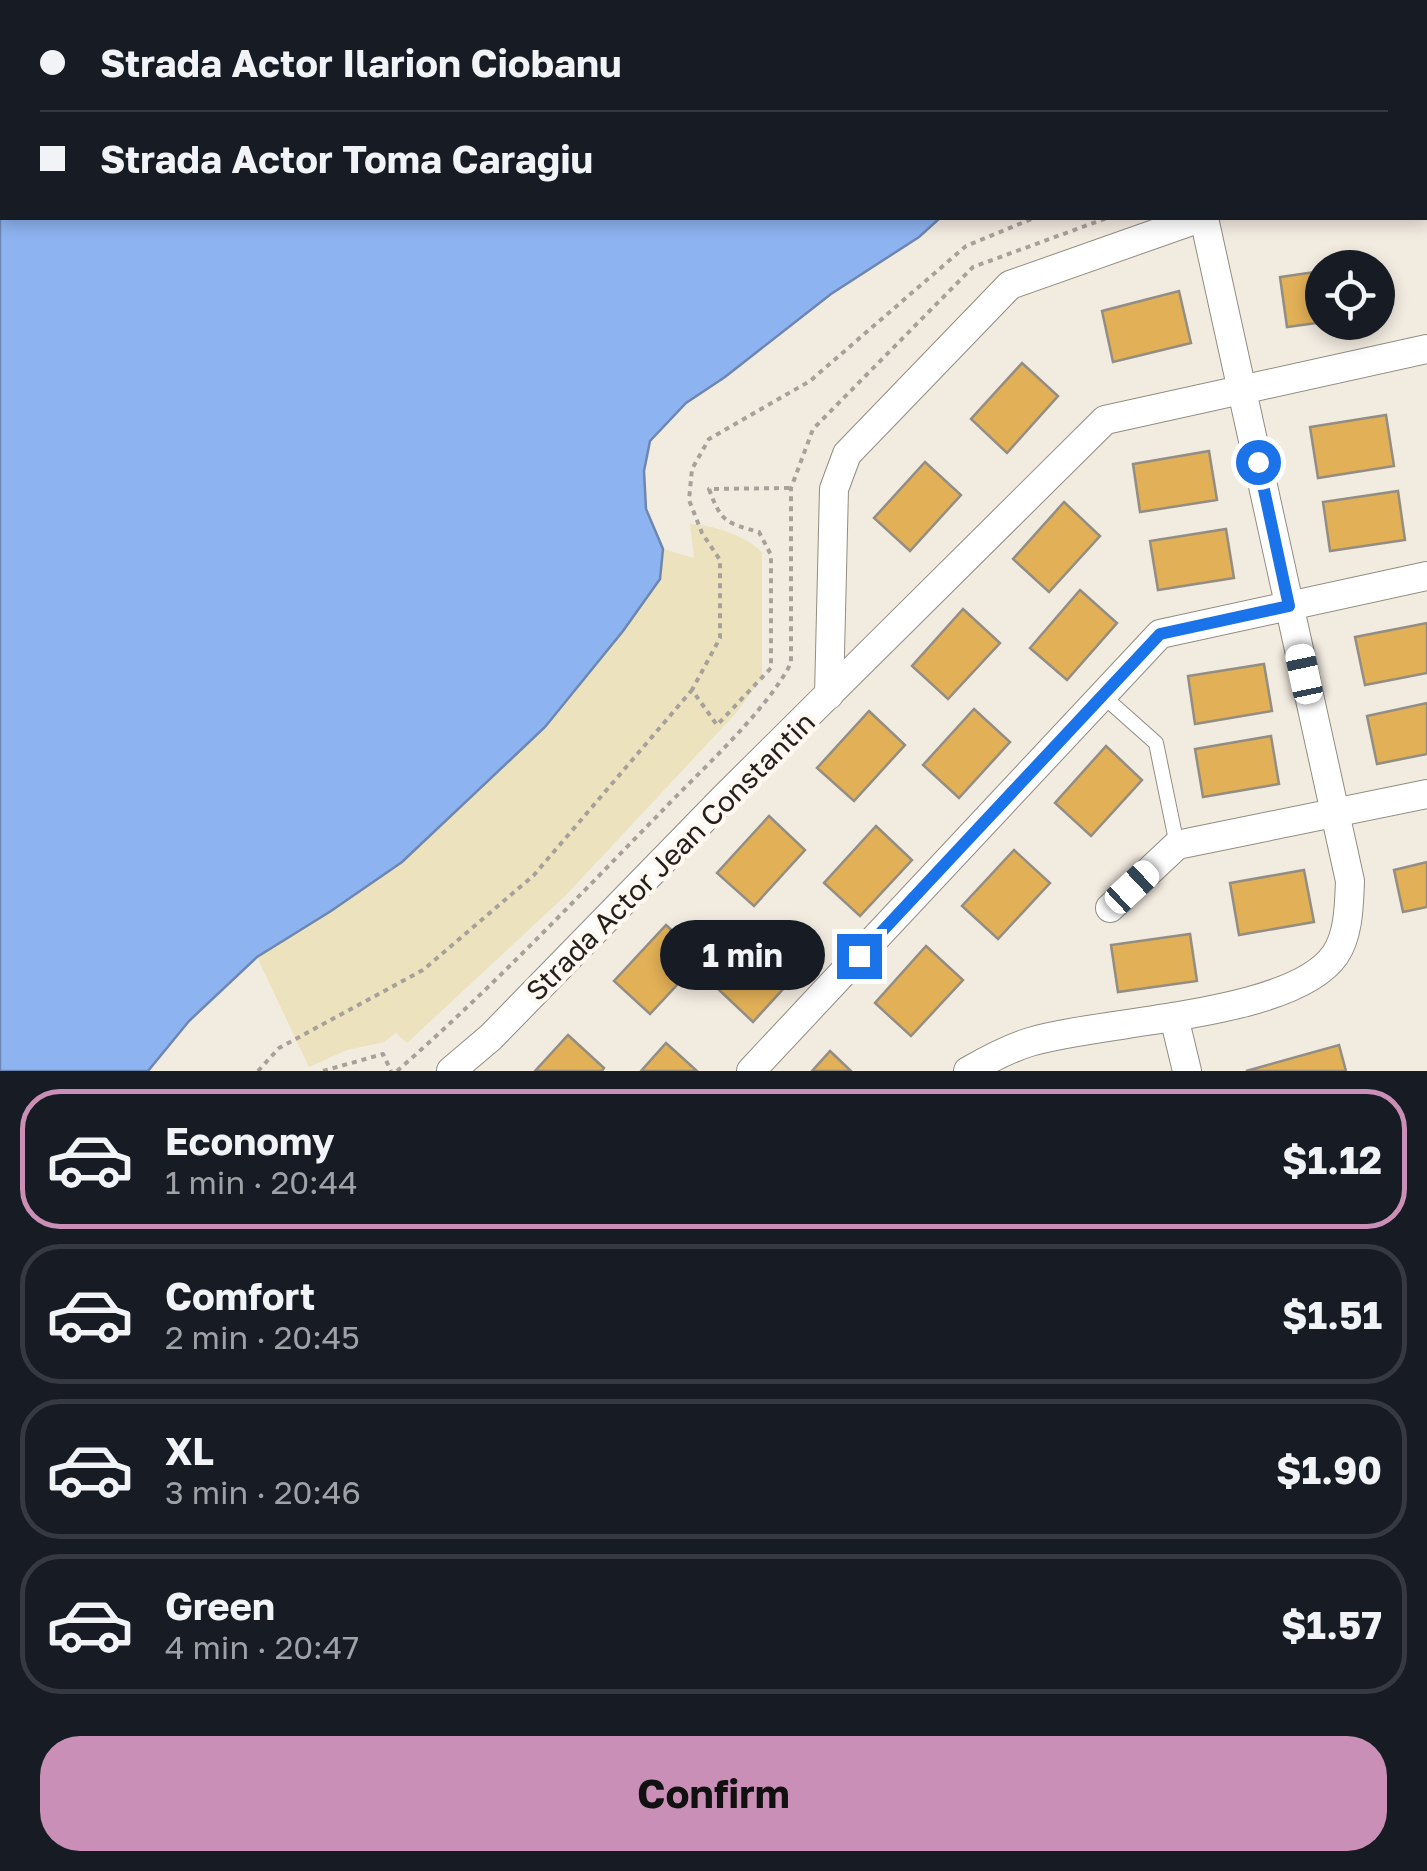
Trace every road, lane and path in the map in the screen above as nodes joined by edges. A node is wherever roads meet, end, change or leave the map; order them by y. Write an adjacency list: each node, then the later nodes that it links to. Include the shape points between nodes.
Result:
1 (1029, 220): 10 (path, via 966,246 810,381 709,439 692,469 689,500 720,560 720,638)
2 (1103, 220): 7 (path, via 973,268 812,429)
3 (1196, 220): 11 (street, Strada Actor Jean Constantin, via 1010,285 847,454 834,489)
4 (1202, 220): 6 (street)
5 (1427, 349): 6 (street)
6 (1242, 390): 9 (street); 11 (street, via 1105,420)
7 (791, 488): 10 (path, via 709,489 718,514 759,532 770,555 771,668 717,725); 20 (path, via 791,664 780,685 466,1010)
8 (1427, 576): 9 (street)
9 (1289, 606): 12 (street, via 1160,634); 14 (street)
10 (692, 690): 18 (path, via 534,875 423,970 278,1048)
11 (829, 695): 21 (street, Strada Actor Jean Constantin)
12 (1102, 696): 15 (lane, via 1156,743); 22 (street)
13 (1427, 794): 14 (street)
14 (1335, 813): 15 (street); 17 (street, via 1350,881 1349,912 1335,955 1300,984)
15 (1177, 846): 16 (street)
16 (1110, 908)
17 (1174, 1017): 23 (street, via 1030,1042); 24 (street)
18 (258, 1071)
19 (323, 1071): 20 (path, via 383,1054)
20 (394, 1071)
21 (451, 1071)
22 (752, 1071)
23 (968, 1071)
24 (1187, 1071)

